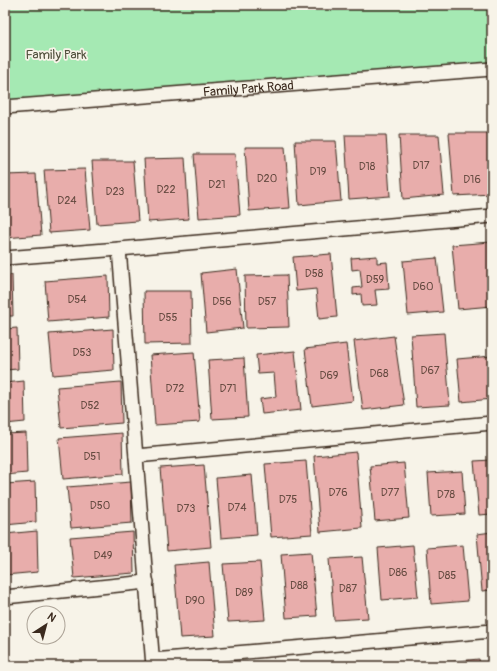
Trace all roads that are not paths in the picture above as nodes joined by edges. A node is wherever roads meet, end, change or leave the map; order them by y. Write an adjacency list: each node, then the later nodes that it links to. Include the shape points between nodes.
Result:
1 (492, 69): 2 (street, Family Park Road)
2 (5, 107)
3 (492, 216): 4 (street)
4 (119, 249): 5 (street); 7 (street)
5 (5, 258)
6 (492, 423): 7 (street)
7 (136, 456): 8 (street)
8 (147, 582): 9 (street); 11 (street)
9 (5, 597)
10 (492, 631): 11 (street)
11 (153, 663)

